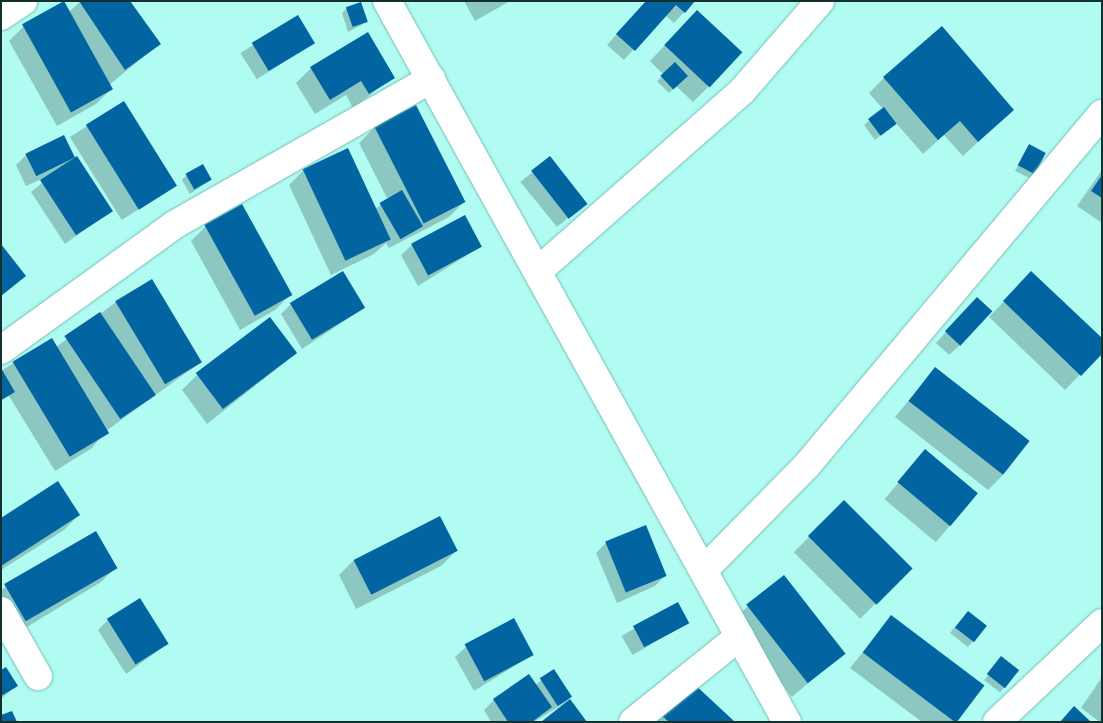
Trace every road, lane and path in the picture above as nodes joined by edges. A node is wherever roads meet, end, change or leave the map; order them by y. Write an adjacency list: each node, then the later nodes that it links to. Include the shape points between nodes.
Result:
1 (23, 1): 4 (street)
2 (387, 1): 5 (street)
3 (820, 1): 7 (street, via 743,90)
4 (1, 16)
5 (431, 79): 7 (street); 8 (street, via 174,225)
6 (1102, 114): 9 (street, via 808,464)
7 (538, 271): 9 (street)
8 (1, 350)
9 (704, 570): 12 (street)
10 (1, 610): 13 (street)
11 (1102, 622): 16 (street)
12 (740, 636): 14 (street); 15 (street)
13 (38, 676)
14 (632, 722)
15 (787, 722)
16 (997, 722)

